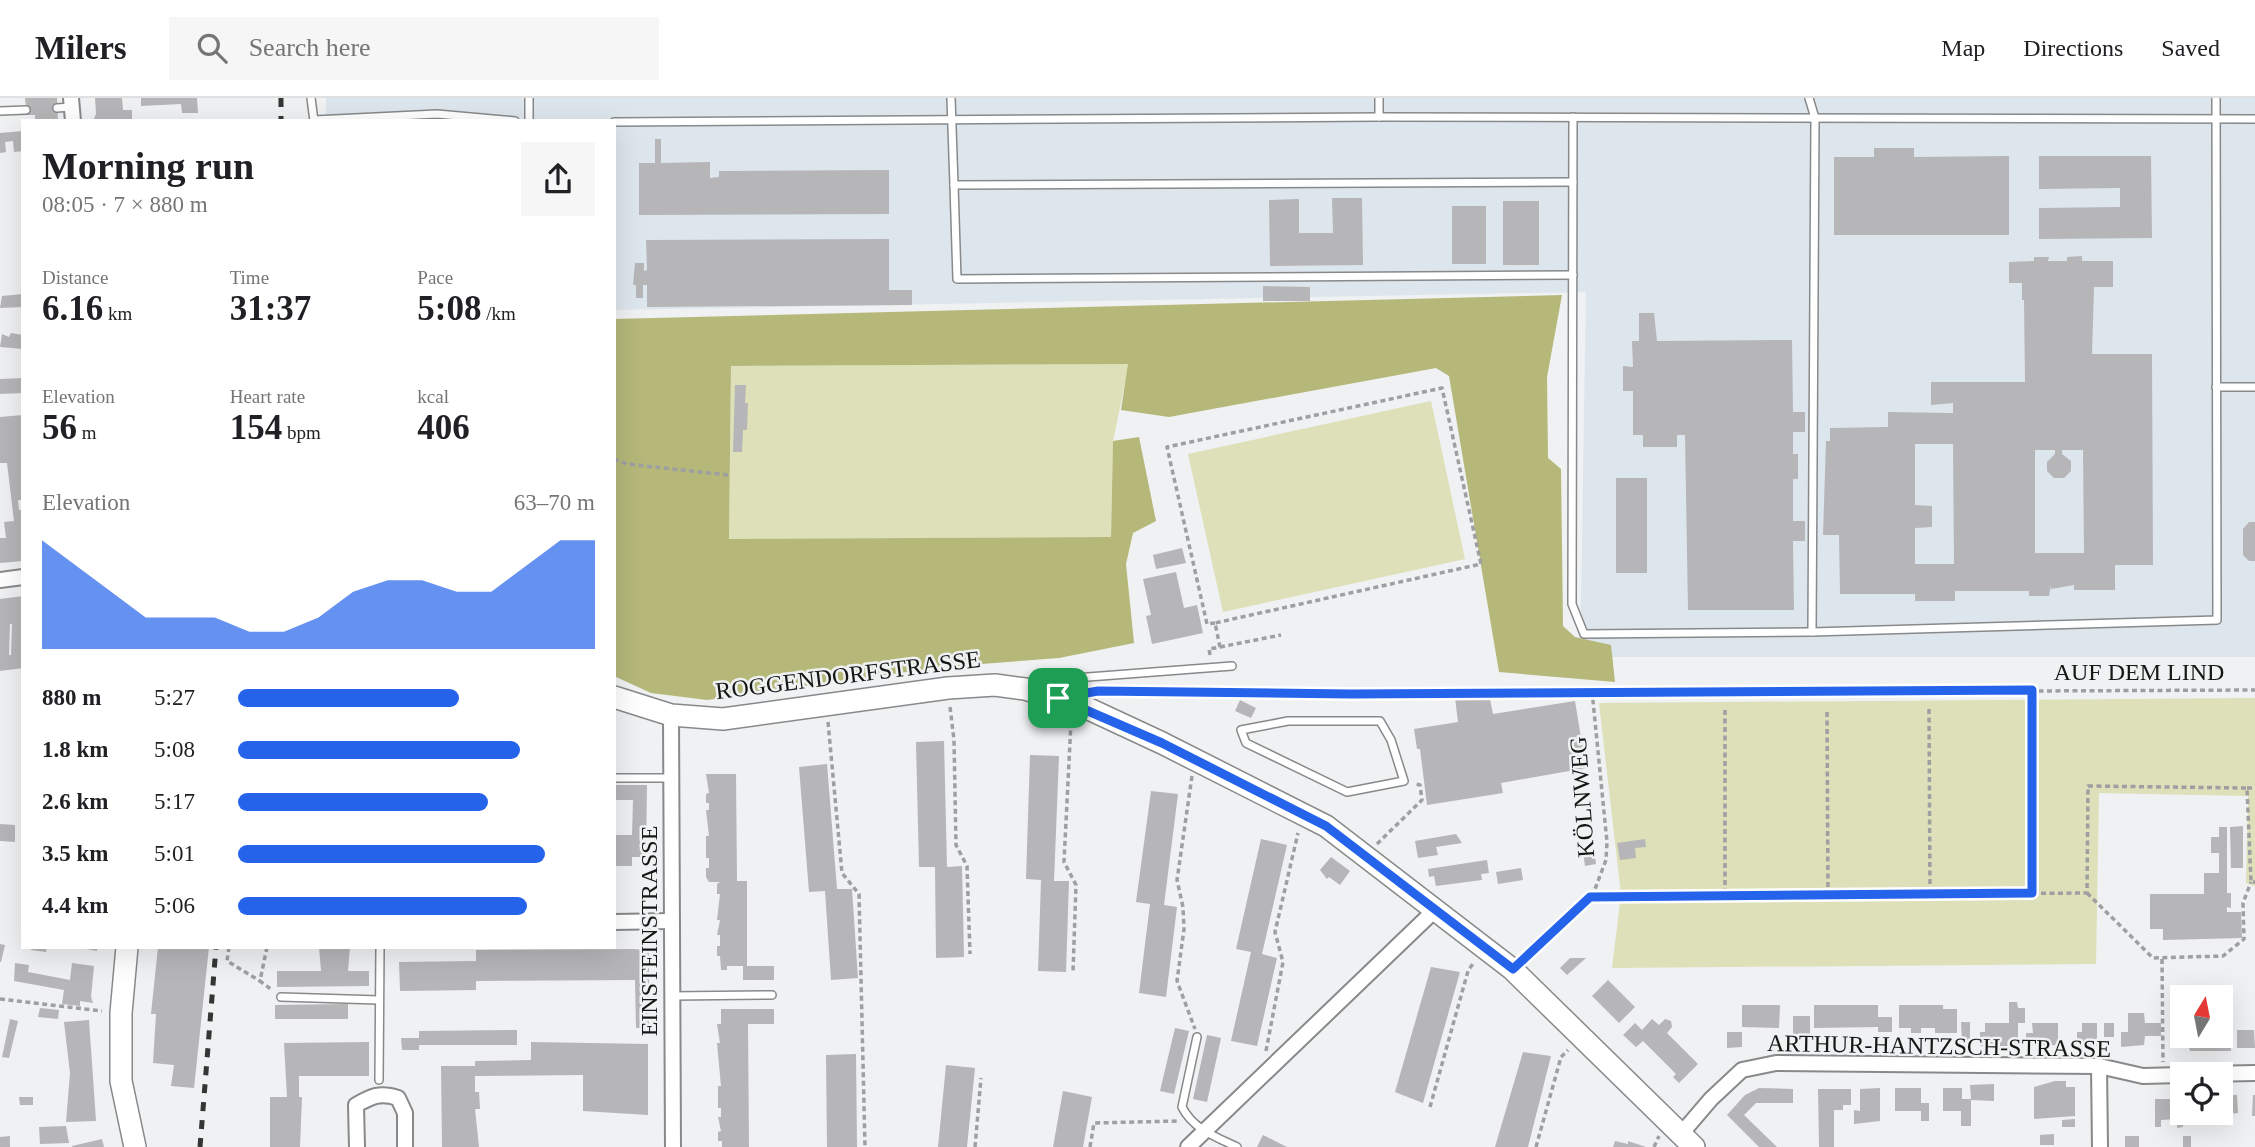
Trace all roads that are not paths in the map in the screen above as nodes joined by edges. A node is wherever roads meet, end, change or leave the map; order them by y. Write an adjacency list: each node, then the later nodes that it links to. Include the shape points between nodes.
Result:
1 (311, 98): 12 (lane)
2 (529, 98): 15 (lane)
3 (951, 98): 18 (lane)
4 (1379, 98): 9 (lane)
5 (1809, 98): 11 (lane)
6 (2216, 98): 16 (lane)
7 (26, 110): 8 (lane)
8 (0, 111)
9 (1379, 117): 10 (lane); 18 (lane)
10 (1573, 117): 11 (lane); 20 (lane)
11 (1815, 118): 16 (lane); 27 (lane)
12 (314, 119)
13 (334, 119): 14 (lane, via 436,114)
14 (492, 119)
15 (529, 119)
16 (2216, 119): 17 (lane); 23 (lane)
17 (2255, 119)
18 (952, 121): 19 (lane); 21 (lane)
19 (616, 122)
20 (1573, 181): 21 (lane); 22 (lane)
21 (954, 184): 22 (lane, via 957,279)
22 (1573, 275): 27 (lane, via 1572,604 1584,634)
23 (2216, 387): 24 (lane); 27 (lane, via 2217,620)
24 (2255, 387)
25 (21, 577): 26 (street)
26 (0, 580)
27 (1812, 632)
28 (1232, 666): 30 (lane, via 1075,678)
29 (616, 698): 31 (street, ROGGENDORFSTRASSE)
30 (1065, 700): 31 (street, ROGGENDORFSTRASSE, via 995,685 723,719); 36 (street, ROGGENDORFSTRASSE, via 1303,812)
31 (671, 715): 33 (street, EINSTEINSTRASSE)
32 (616, 778): 33 (lane)
33 (672, 778): 37 (street, EINSTEINSTRASSE)
34 (1405, 781): 34 (lane, via 1347,792 1246,743 1241,730 1287,721 1380,721)
35 (1590, 897): 41 (lane)
36 (1436, 909): 41 (street, ROGGENDORFSTRASSE); 52 (street)
37 (672, 921): 38 (street); 43 (street, EINSTEINSTRASSE)
38 (616, 922)
39 (127, 949): 54 (street, via 121,1081)
40 (380, 949): 45 (lane)
41 (1513, 969): 53 (street, ROGGENDORFSTRASSE)
42 (772, 995): 43 (lane)
43 (673, 996): 57 (street, EINSTEINSTRASSE)
44 (281, 998): 45 (lane)
45 (379, 1000): 51 (lane)
46 (1197, 1037): 52 (lane, via 1182,1107)
47 (2099, 1066): 50 (street, ARTHUR-HANTZSCH-STRASSE, via 2143,1076); 53 (street, ARTHUR-HANTZSCH-STRASSE, via 1776,1063 1742,1070 1711,1099); 60 (street)
48 (2233, 1073): 49 (street)
49 (2255, 1073)
50 (2170, 1074)
51 (379, 1080)
52 (1204, 1131): 58 (street); 59 (lane)
53 (1687, 1140)
54 (135, 1147)
55 (357, 1147): 56 (street, via 356,1105 385,1094 398,1098 405,1113)
56 (405, 1147)
57 (673, 1147)
58 (1188, 1147)
59 (1237, 1147)
60 (2100, 1147)

